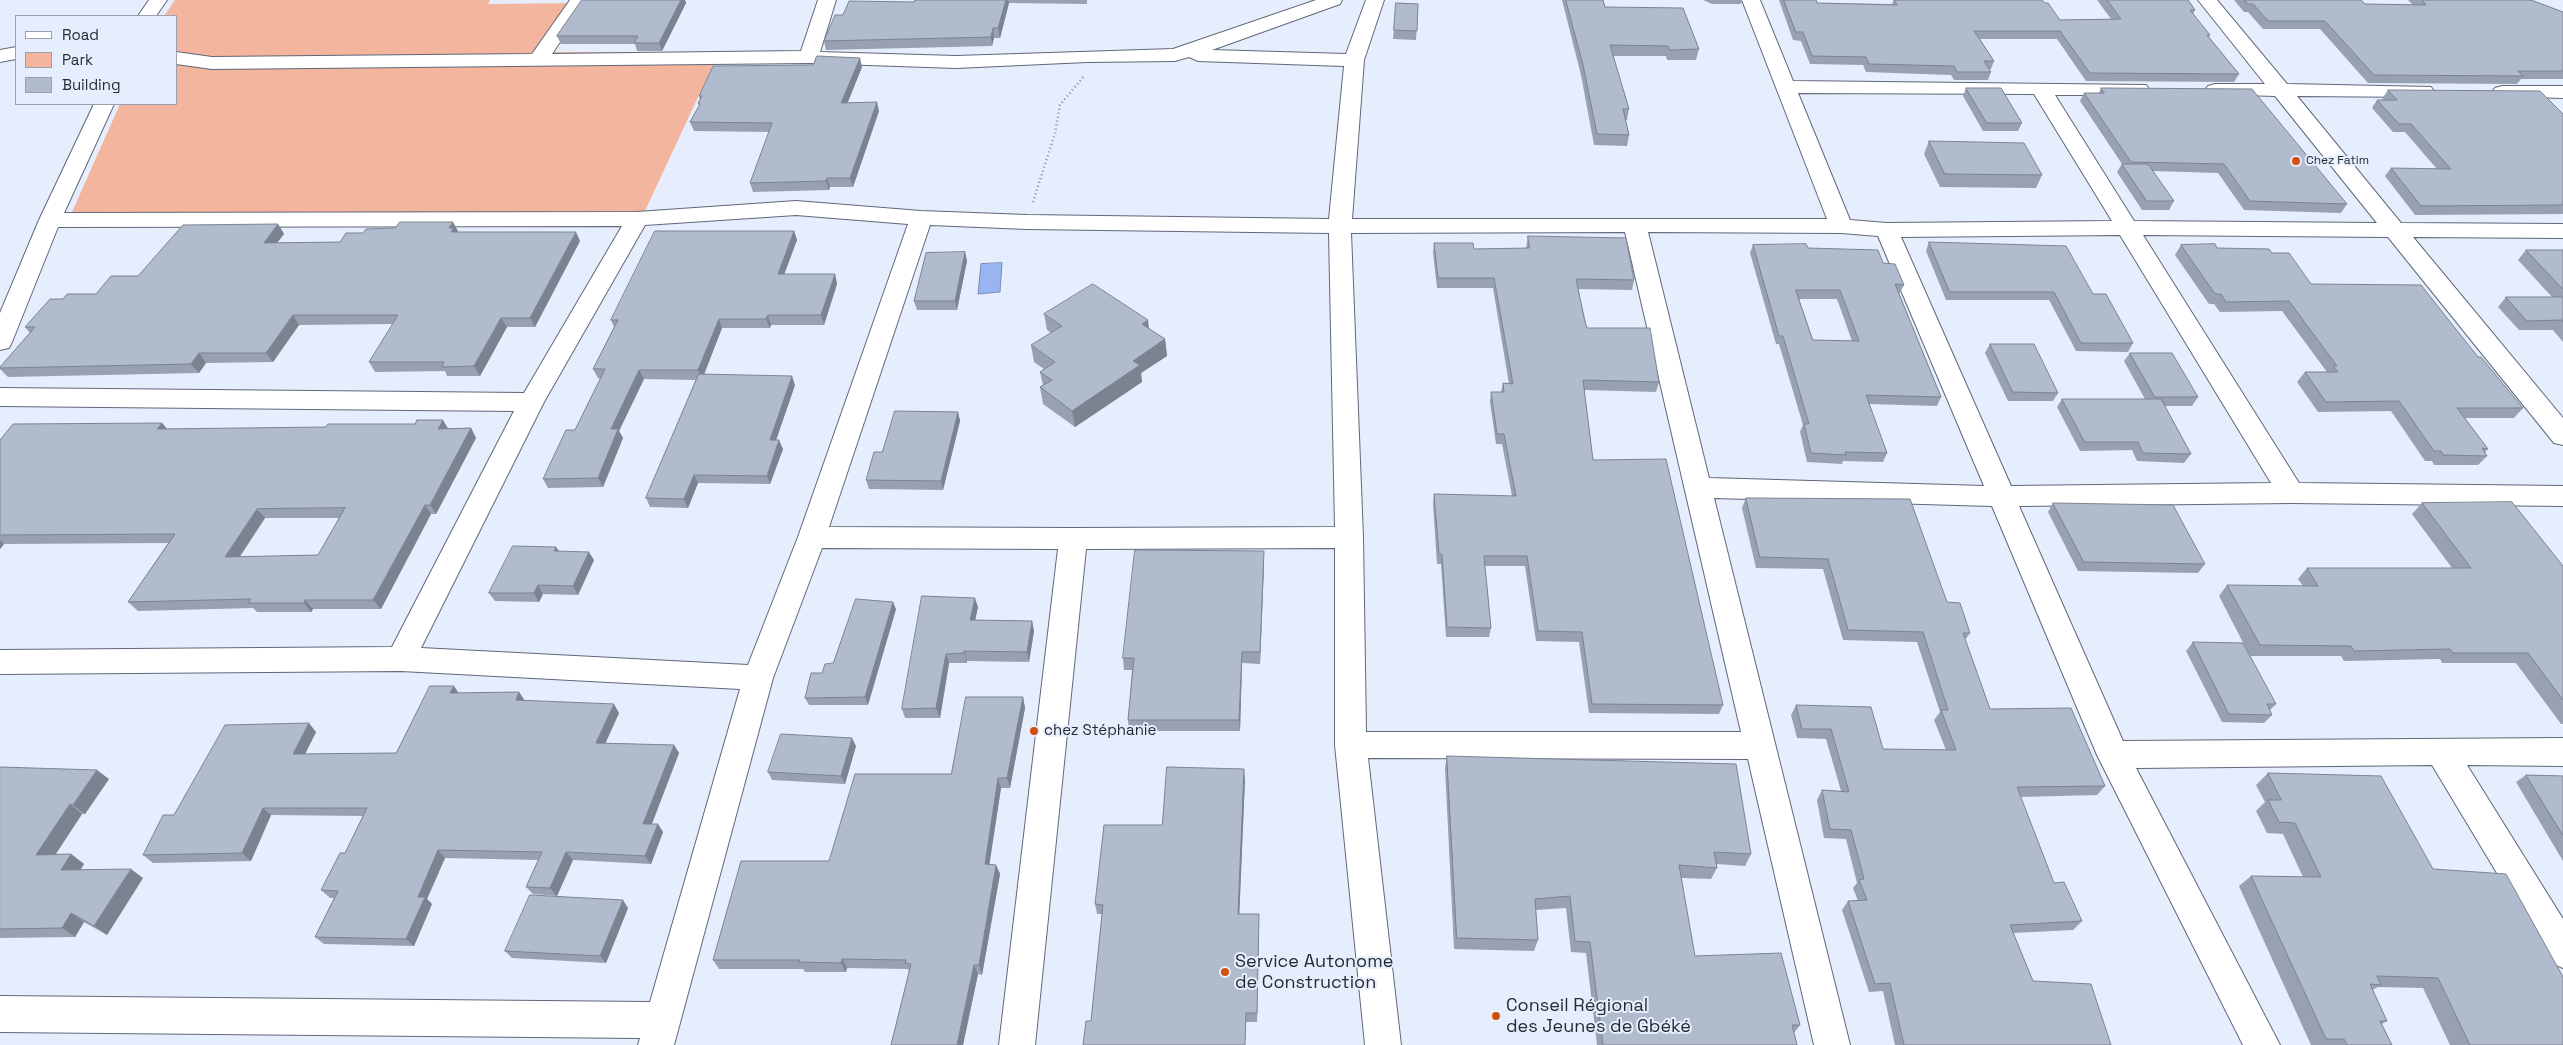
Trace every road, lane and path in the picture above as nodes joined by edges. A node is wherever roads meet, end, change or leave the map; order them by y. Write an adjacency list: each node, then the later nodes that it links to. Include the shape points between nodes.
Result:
1 (158, 0): 8 (street)
2 (579, 0): 15 (street)
3 (827, 0): 12 (street)
4 (1333, 0): 10 (street)
5 (1375, 0): 14 (street)
6 (1751, 0): 17 (street)
7 (2207, 0): 21 (street)
8 (148, 15)
9 (15, 53): 11 (street)
10 (1175, 55): 12 (street, via 956,62); 14 (street)
11 (0, 56)
12 (809, 57): 15 (street)
13 (178, 58): 15 (street, via 212,63)
14 (1354, 60): 31 (street)
15 (537, 61)
16 (1087, 72): 29 (path, via 1060,105 1055,133)
17 (1784, 87): 18 (street); 32 (street)
18 (2041, 89): 19 (street); 33 (street)
19 (2160, 90)
20 (2200, 90): 21 (street)
21 (2279, 90): 22 (street); 35 (street)
22 (2446, 91)
23 (2485, 92): 24 (street)
24 (2563, 92)
25 (104, 105): 28 (street)
26 (921, 218): 27 (street, via 796,208); 29 (street); 45 (street)
27 (637, 219): 28 (street); 39 (street)
28 (50, 220): 37 (street)
29 (1027, 222): 31 (street)
30 (1635, 225): 31 (street); 32 (street); 41 (street)
31 (1340, 226): 46 (street)
32 (1841, 226): 34 (street)
33 (2128, 228): 34 (street); 35 (street); 42 (street)
34 (1886, 230): 43 (street)
35 (2395, 230): 36 (street); 40 (street)
36 (2563, 231)
37 (0, 342)
38 (0, 398): 39 (street)
39 (531, 402): 48 (street)
40 (2563, 436)
41 (1698, 488): 43 (street); 52 (street)
42 (2291, 493): 43 (street); 44 (street)
43 (2001, 496): 55 (street)
44 (2563, 496)
45 (812, 537): 47 (street); 50 (street)
46 (1349, 537): 47 (street); 51 (street)
47 (1073, 539): 59 (street)
48 (401, 660): 49 (street); 50 (street)
49 (0, 662)
50 (758, 678): 58 (street)
51 (1351, 745): 52 (street); 60 (street)
52 (1760, 746): 61 (street)
53 (2441, 751): 54 (street); 55 (street); 56 (street)
54 (2563, 752)
55 (2113, 755): 62 (street)
56 (2563, 951)
57 (0, 1014): 58 (street)
58 (659, 1033)
59 (1017, 1045)
60 (1382, 1045)
61 (1832, 1045)
62 (2262, 1045)

